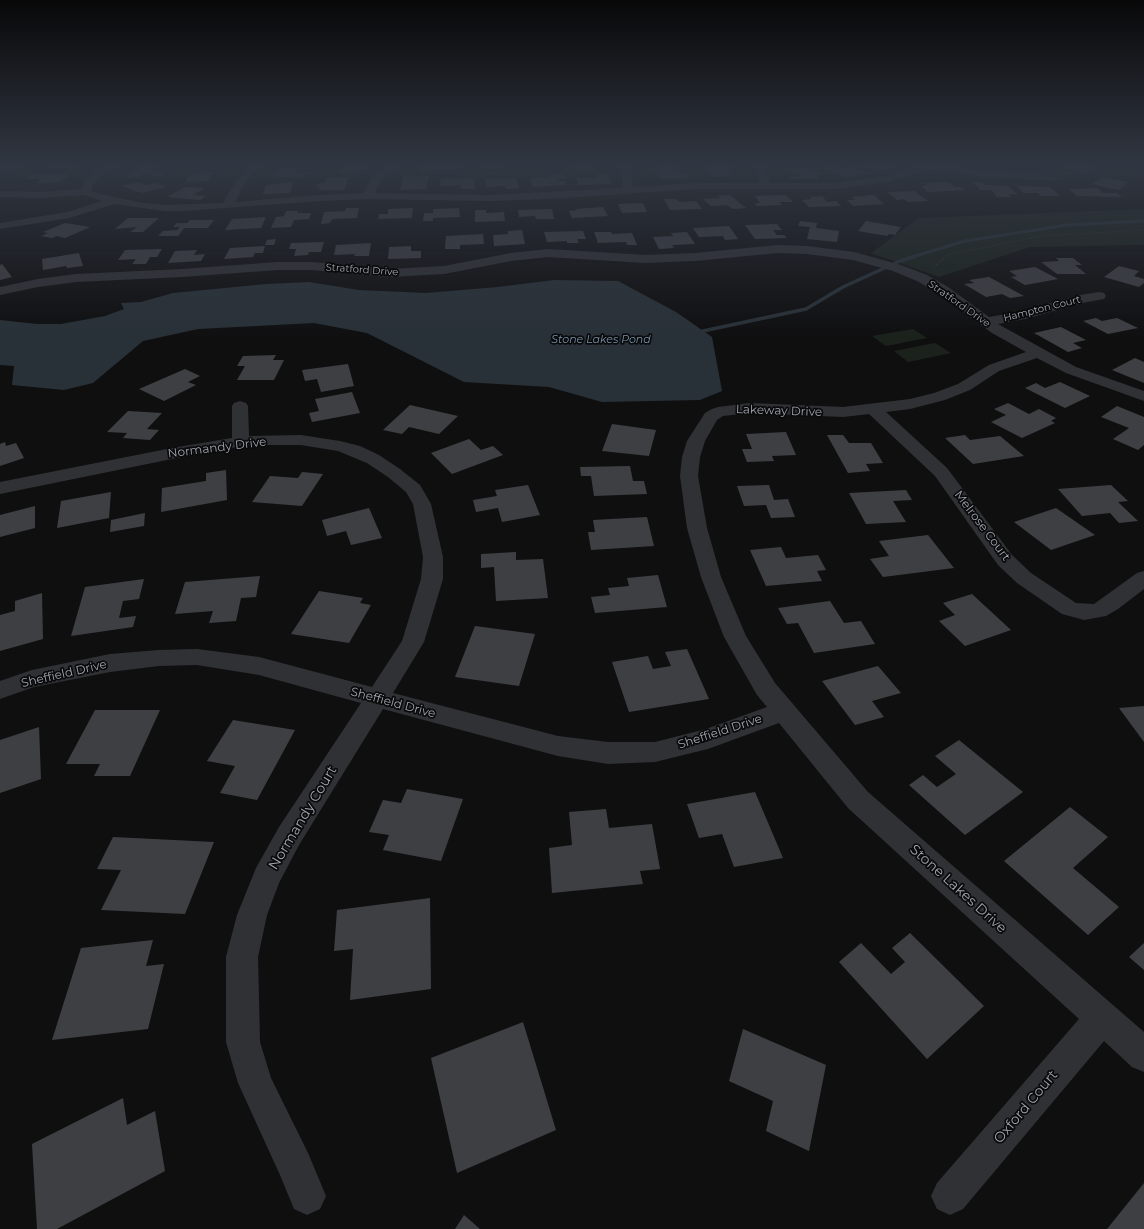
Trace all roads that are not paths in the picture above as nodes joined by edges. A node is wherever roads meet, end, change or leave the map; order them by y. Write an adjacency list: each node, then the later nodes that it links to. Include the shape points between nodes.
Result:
1 (21, 223): 2 (street)
2 (6, 226): 3 (street, via 8,233)
3 (0, 237)
4 (0, 291): 6 (street, Stratford Drive, via 76,278 278,266 312,266 390,273 444,270 511,257 548,254 672,259 778,248 833,252 897,268 943,290)
5 (1099, 296): 6 (street, Hampton Court, via 1025,315)
6 (985, 322): 7 (street, Stratford Drive)
7 (1038, 353): 8 (street, Stratford Drive, via 1071,370); 10 (street, Lakeway Drive, via 994,368 964,387 940,397)
8 (1144, 396)
9 (240, 406): 11 (street)
10 (874, 410): 13 (street, Melrose Court, via 941,472 1006,560 1024,578 1070,609 1098,611); 16 (street, Lakeway Drive, via 824,412 750,408 718,412 711,417 696,441 691,457 689,476 697,528 711,577 735,637 766,689)
11 (241, 442): 12 (street, Normandy Drive, via 172,452); 15 (street, Normandy Drive, via 301,440 354,450 394,473 413,489 422,504 433,557 432,579 413,642)
12 (0, 488)
13 (1144, 578)
14 (0, 690): 15 (street, Sheffield Drive, via 32,678 110,663 197,657 259,666)
15 (378, 699): 16 (street, Sheffield Drive, via 558,746 608,753 655,752 708,739); 19 (street, Normandy Court, via 289,836 270,871 252,915 242,957 243,1042 254,1083)
16 (784, 711): 17 (street, Stone Lakes Drive, via 858,800)
17 (1102, 1018): 18 (street, Stone Lakes Drive); 20 (street, Oxford Court)
18 (1144, 1055)
19 (307, 1196)
20 (950, 1196)

